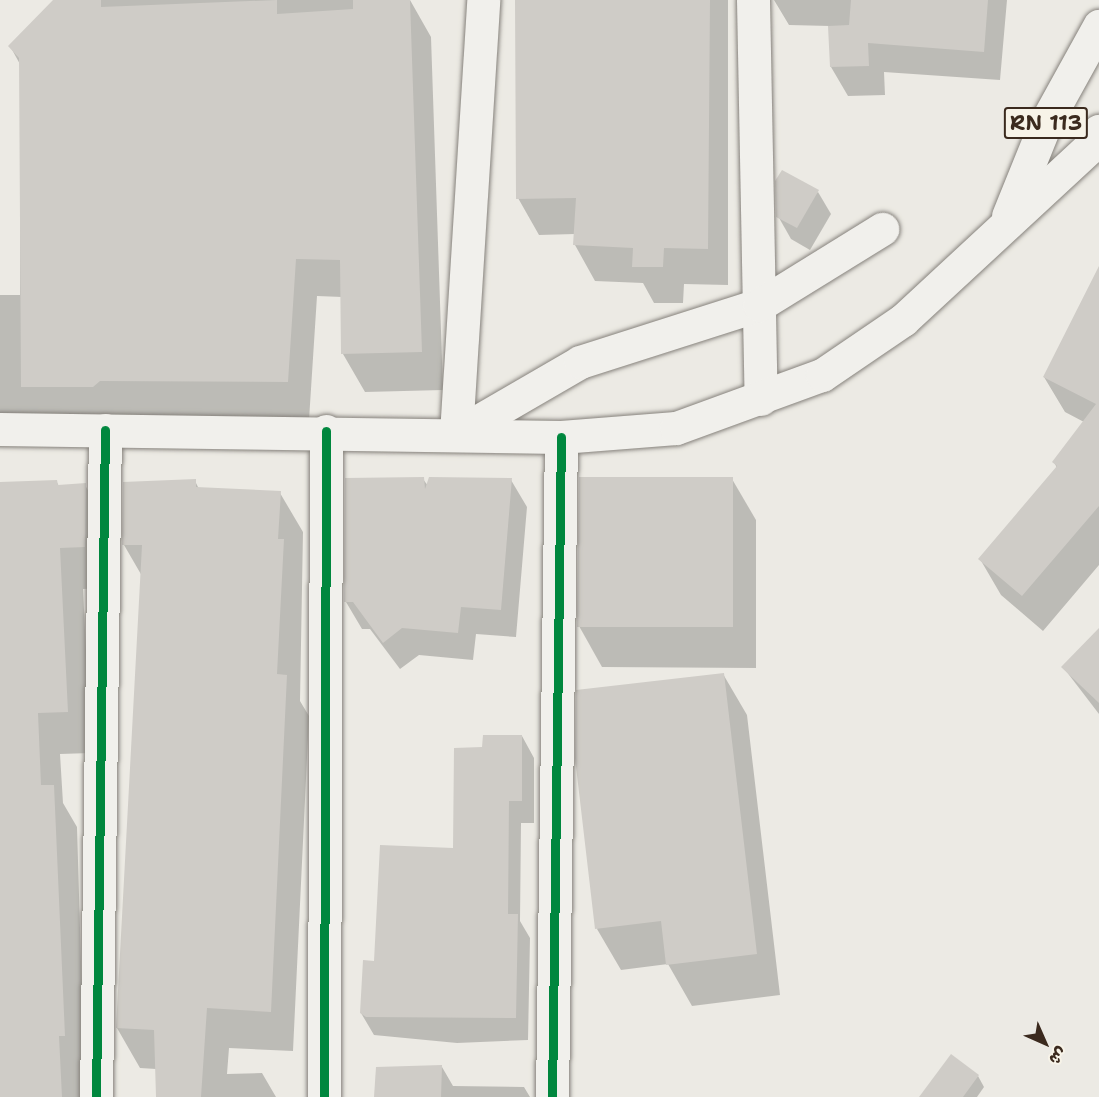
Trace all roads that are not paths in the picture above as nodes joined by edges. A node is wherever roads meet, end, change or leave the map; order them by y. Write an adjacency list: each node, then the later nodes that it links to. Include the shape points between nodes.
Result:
1 (483, 0): 12 (street)
2 (753, 0): 7 (street)
3 (1099, 26): 5 (street, RN 113, via 1046,122)
4 (1099, 131): 5 (street, RN 113, via 1089,147)
5 (1004, 226): 8 (street, RN 113, via 903,320 822,375)
6 (882, 229): 7 (street)
7 (759, 305): 8 (street); 12 (street, via 580,362)
8 (761, 399): 13 (street, RN 113, via 676,428)
9 (0, 429): 10 (street, RN 113)
10 (105, 430): 11 (street, RN 113); 14 (street)
11 (326, 431): 12 (street, RN 113); 15 (street)
12 (456, 434): 13 (street, RN 113)
13 (561, 437): 16 (street)
14 (96, 1097)
15 (324, 1097)
16 (552, 1097)

